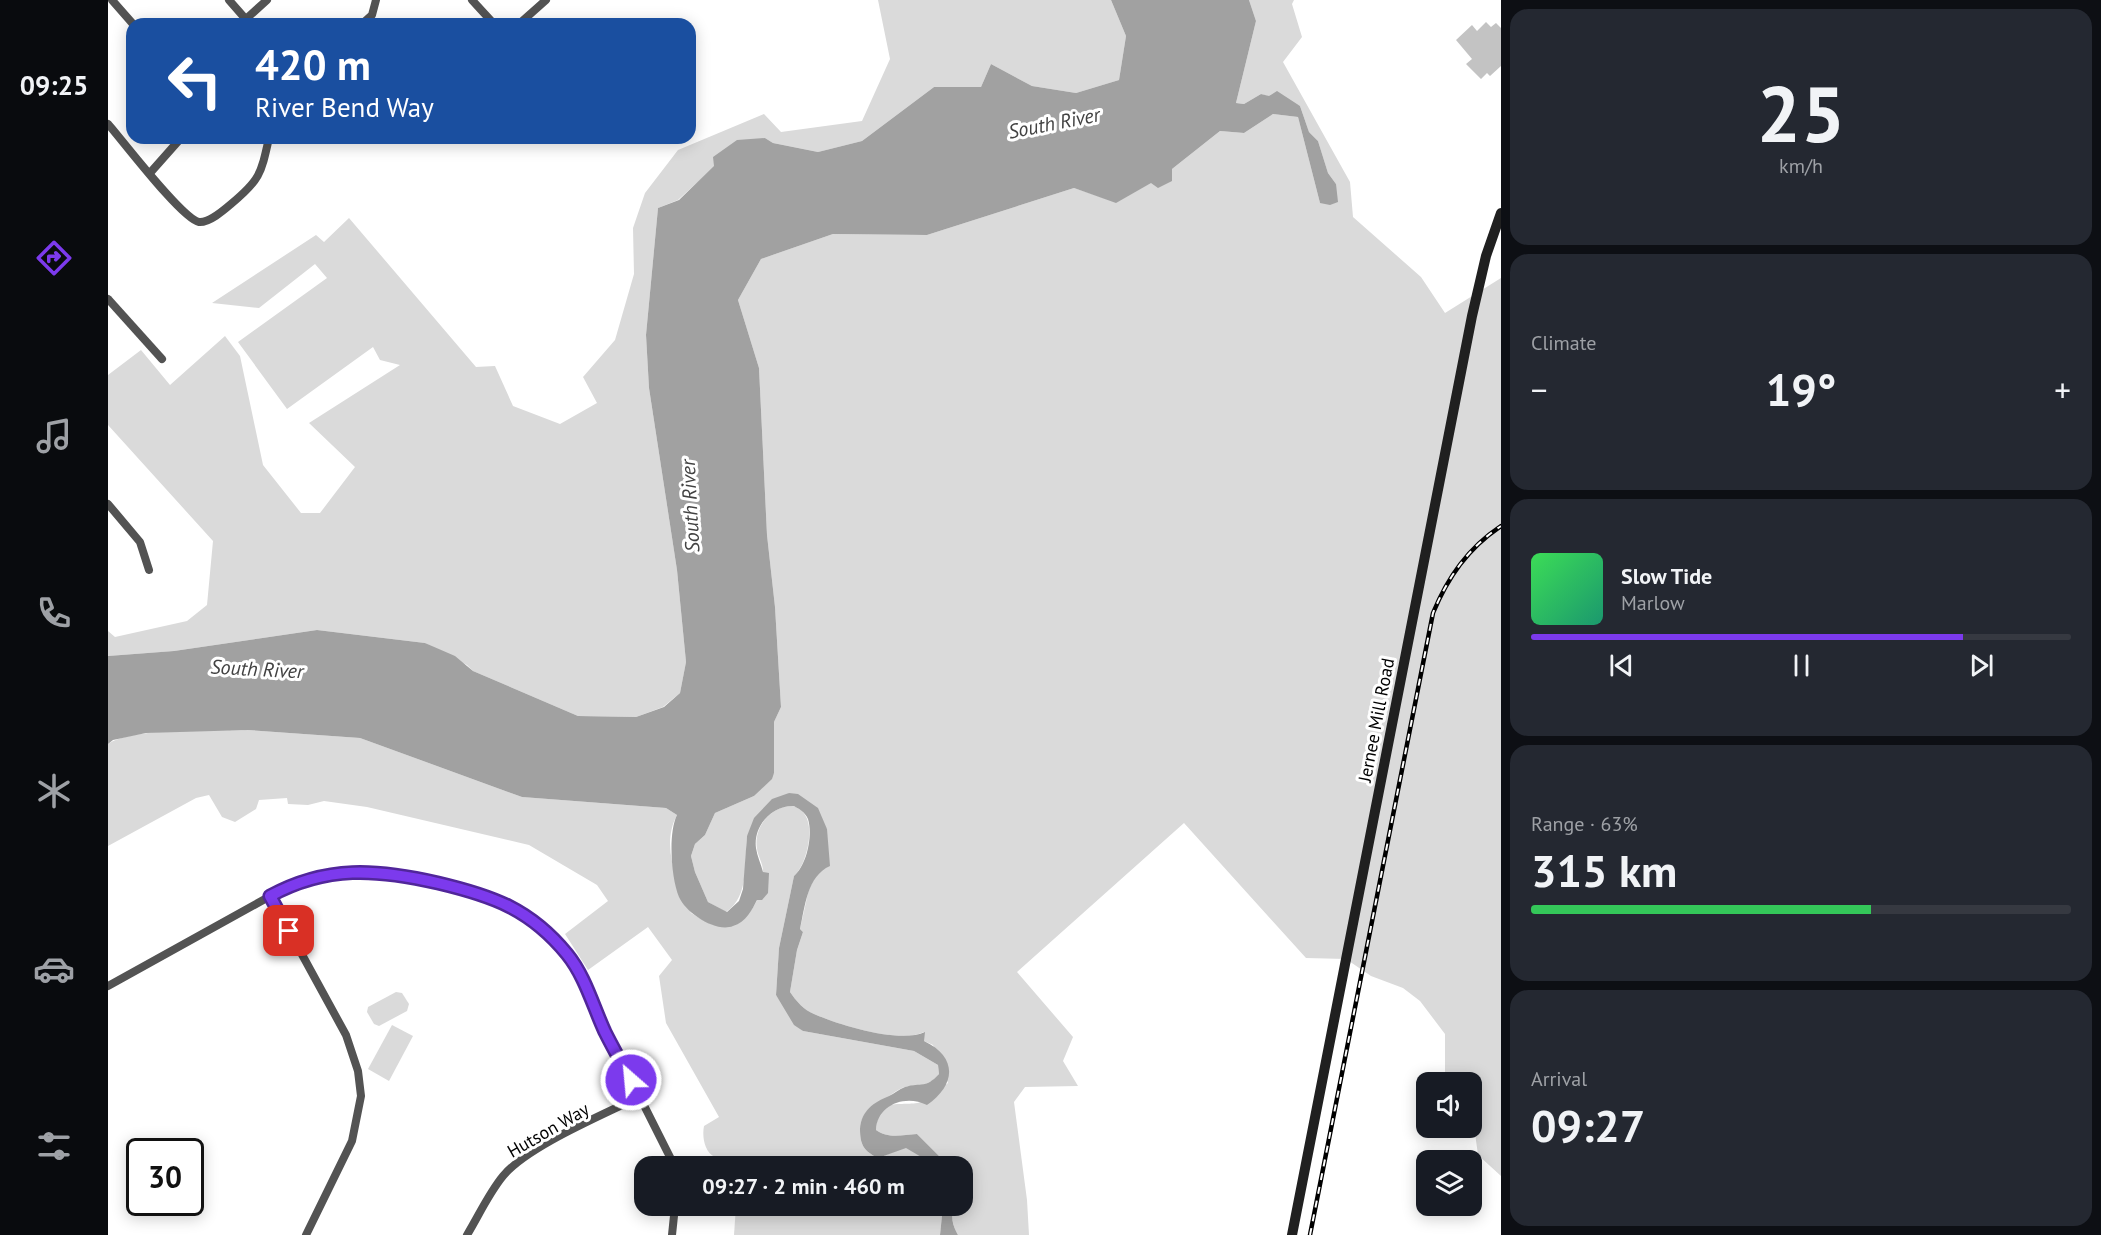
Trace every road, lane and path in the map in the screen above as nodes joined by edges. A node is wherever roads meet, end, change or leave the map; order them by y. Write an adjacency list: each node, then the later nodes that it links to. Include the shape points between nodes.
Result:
1 (112, 0): 7 (street)
2 (229, 0): 8 (street)
3 (267, 0): 9 (street)
4 (376, 0): 10 (street)
5 (472, 0): 11 (street)
6 (546, 0): 12 (street)
7 (128, 18)
8 (245, 18)
9 (251, 18)
10 (369, 18)
11 (488, 18)
12 (526, 18)
13 (108, 124): 16 (street)
14 (176, 144): 16 (street)
15 (268, 144): 16 (street, via 255,184 206,221 191,219)
16 (150, 173)
17 (1501, 213): 30 (street, Jernee Mill Road, via 1486,256 1468,335)
18 (108, 299): 19 (street)
19 (162, 359)
20 (108, 504): 21 (street, via 140,542)
21 (149, 570)
22 (270, 896): 23 (street); 24 (street, via 312,878 363,871 391,873 474,892 512,907 544,930 569,956); 27 (street, via 346,1035 358,1071 361,1096 352,1141)
23 (108, 986)
24 (639, 1097): 25 (street); 28 (street, Hutson Way, via 518,1161 496,1185)
25 (669, 1156)
26 (674, 1216): 29 (street)
27 (306, 1235)
28 (467, 1235)
29 (672, 1235)
30 (1292, 1235)

